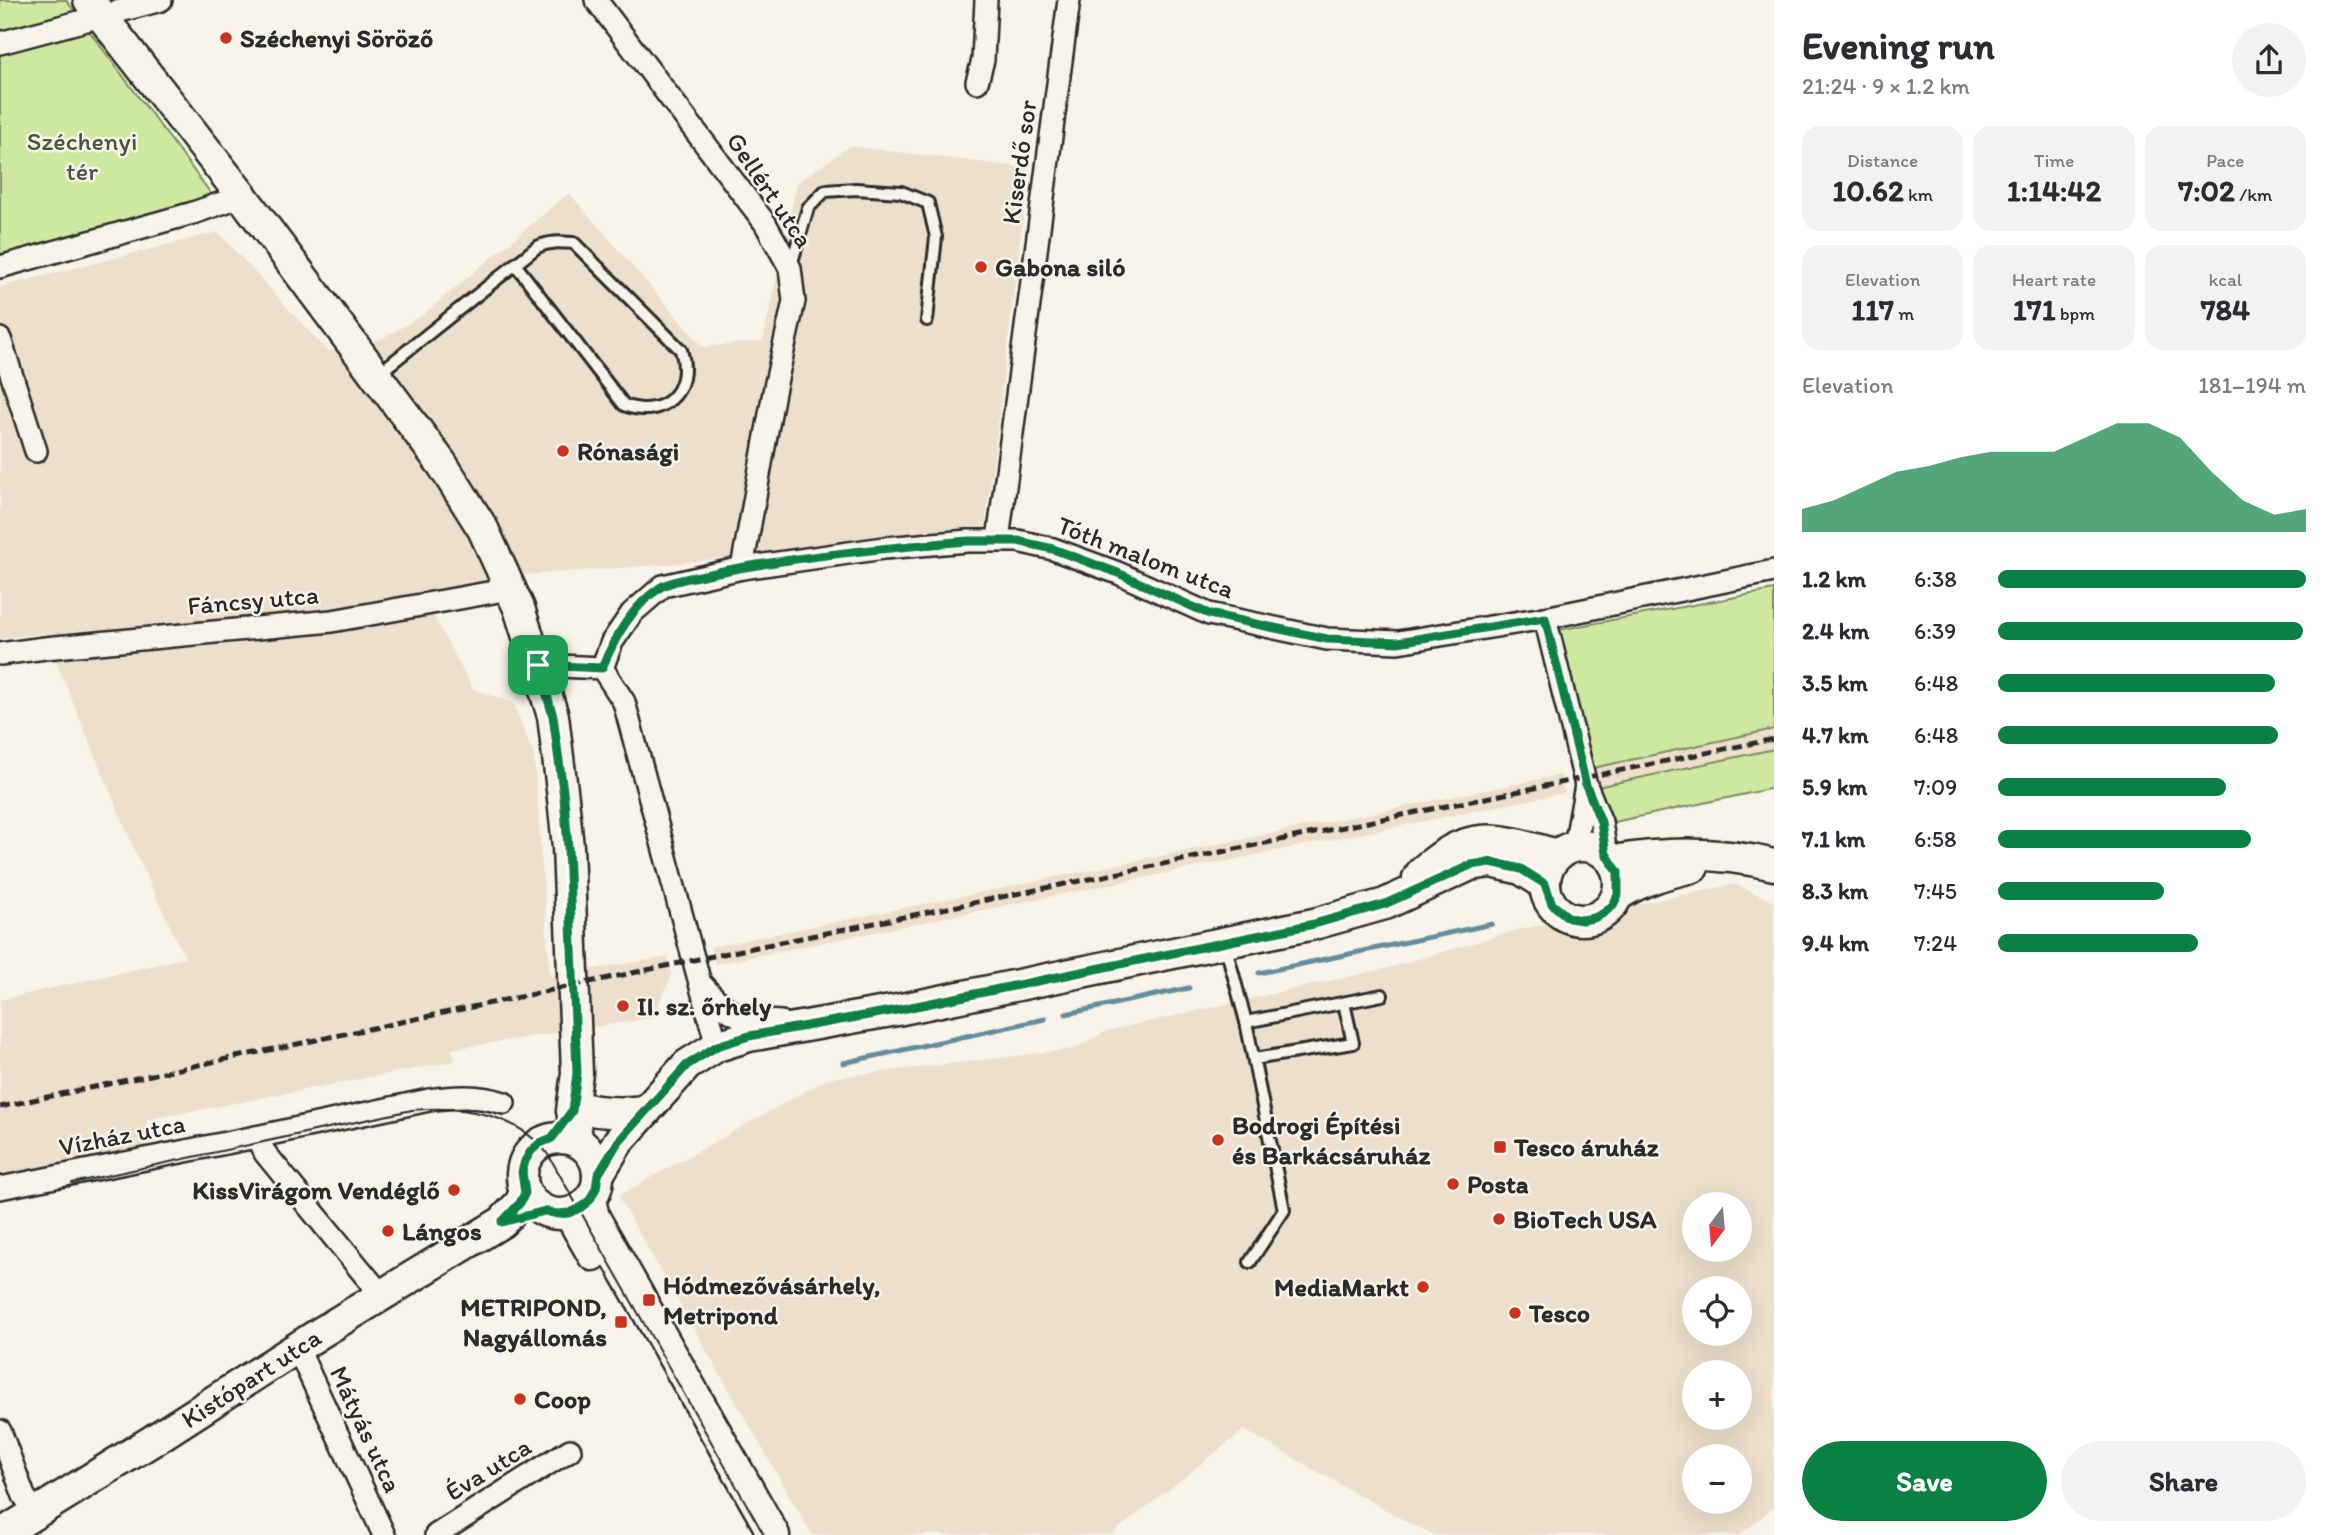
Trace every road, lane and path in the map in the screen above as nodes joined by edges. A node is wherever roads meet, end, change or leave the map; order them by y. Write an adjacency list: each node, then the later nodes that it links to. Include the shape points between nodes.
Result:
1 (161, 0): 5 (street)
2 (596, 0): 11 (street, Gellért utca, via 765,223)
3 (986, 0): 7 (street, via 983,60)
4 (1069, 0): 16 (street, Kiserdő sor)
5 (95, 8): 6 (street); 8 (street)
6 (0, 43)
7 (977, 82)
8 (242, 196): 10 (street); 14 (street)
9 (516, 264): 9 (lane, via 547,243 574,243 681,351 685,375 680,390 649,410 624,405); 14 (lane)
10 (0, 267)
11 (790, 268): 12 (lane, via 808,208 825,191 901,192 928,203 936,237); 17 (street, Gellért utca, via 794,301)
12 (927, 320)
13 (0, 339): 15 (street)
14 (376, 376): 19 (street, via 442,464 483,529)
15 (36, 451)
16 (998, 540): 17 (street, Tóth malom utca, via 884,548); 20 (street, Tóth malom utca, via 1053,549 1209,614 1327,639 1398,642)
17 (742, 568): 23 (street, Tóth malom utca, via 663,586 632,613 612,642)
18 (1774, 571): 20 (street, Tóth malom utca)
19 (510, 589): 21 (street, Fáncsy utca, via 332,621); 22 (street)
20 (1545, 618): 24 (street)
21 (0, 654)
22 (538, 665): 23 (street); 41 (street, via 553,716 568,847 577,1073)
23 (602, 668): 33 (street, via 624,702)
24 (1586, 785): 25 (street); 26 (street)
25 (1566, 851): 26 (street, via 1588,846); 29 (street, via 1546,873); 30 (street, via 1486,840 1447,852 1421,872)
26 (1609, 858): 27 (street); 31 (street, via 1618,872)
27 (1744, 858): 28 (street); 31 (street, via 1663,874)
28 (1774, 865)
29 (1545, 884): 30 (street, Kistópart utca, via 1521,869 1491,862 1471,865); 31 (street, via 1552,904 1575,919 1604,913)
30 (1412, 891): 32 (street, Kistópart utca, via 1385,904 1314,924)
31 (1618, 895)
32 (1225, 942): 36 (lane); 37 (street, Kistópart utca)
33 (701, 984): 37 (street, via 723,1008 744,1018); 38 (street)
34 (1382, 995): 35 (lane)
35 (1343, 1003): 36 (lane); 39 (lane, via 1353,1043)
36 (1246, 1022): 39 (lane)
37 (822, 1023): 38 (street, Kistópart utca)
38 (717, 1046): 42 (street, Kistópart utca, via 687,1065)
39 (1254, 1059): 47 (lane, via 1284,1210)
40 (504, 1103): 43 (street, Vízház utca, via 484,1097 454,1097)
41 (573, 1109): 42 (street, via 619,1114); 44 (street)
42 (646, 1111): 46 (street, Kistópart utca)
43 (256, 1137): 45 (street, Vízház utca); 48 (street)
44 (565, 1140): 46 (street, via 589,1151 596,1162); 46 (street, via 540,1143 522,1172)
45 (0, 1188)
46 (565, 1198): 48 (street, Kistópart utca, via 520,1203 502,1222); 56 (street); 57 (street, via 594,1217)
47 (1251, 1262)
48 (382, 1296): 49 (street, Kistópart utca)
49 (297, 1347): 52 (street, Kistópart utca); 54 (street, Mátyás utca)
50 (0, 1430): 52 (street, via 24,1496)
51 (570, 1450): 55 (street, Éva utca)
52 (36, 1513): 53 (street, Kistópart utca)
53 (0, 1535)
54 (384, 1535)
55 (436, 1535)
56 (756, 1535)
57 (774, 1535)

